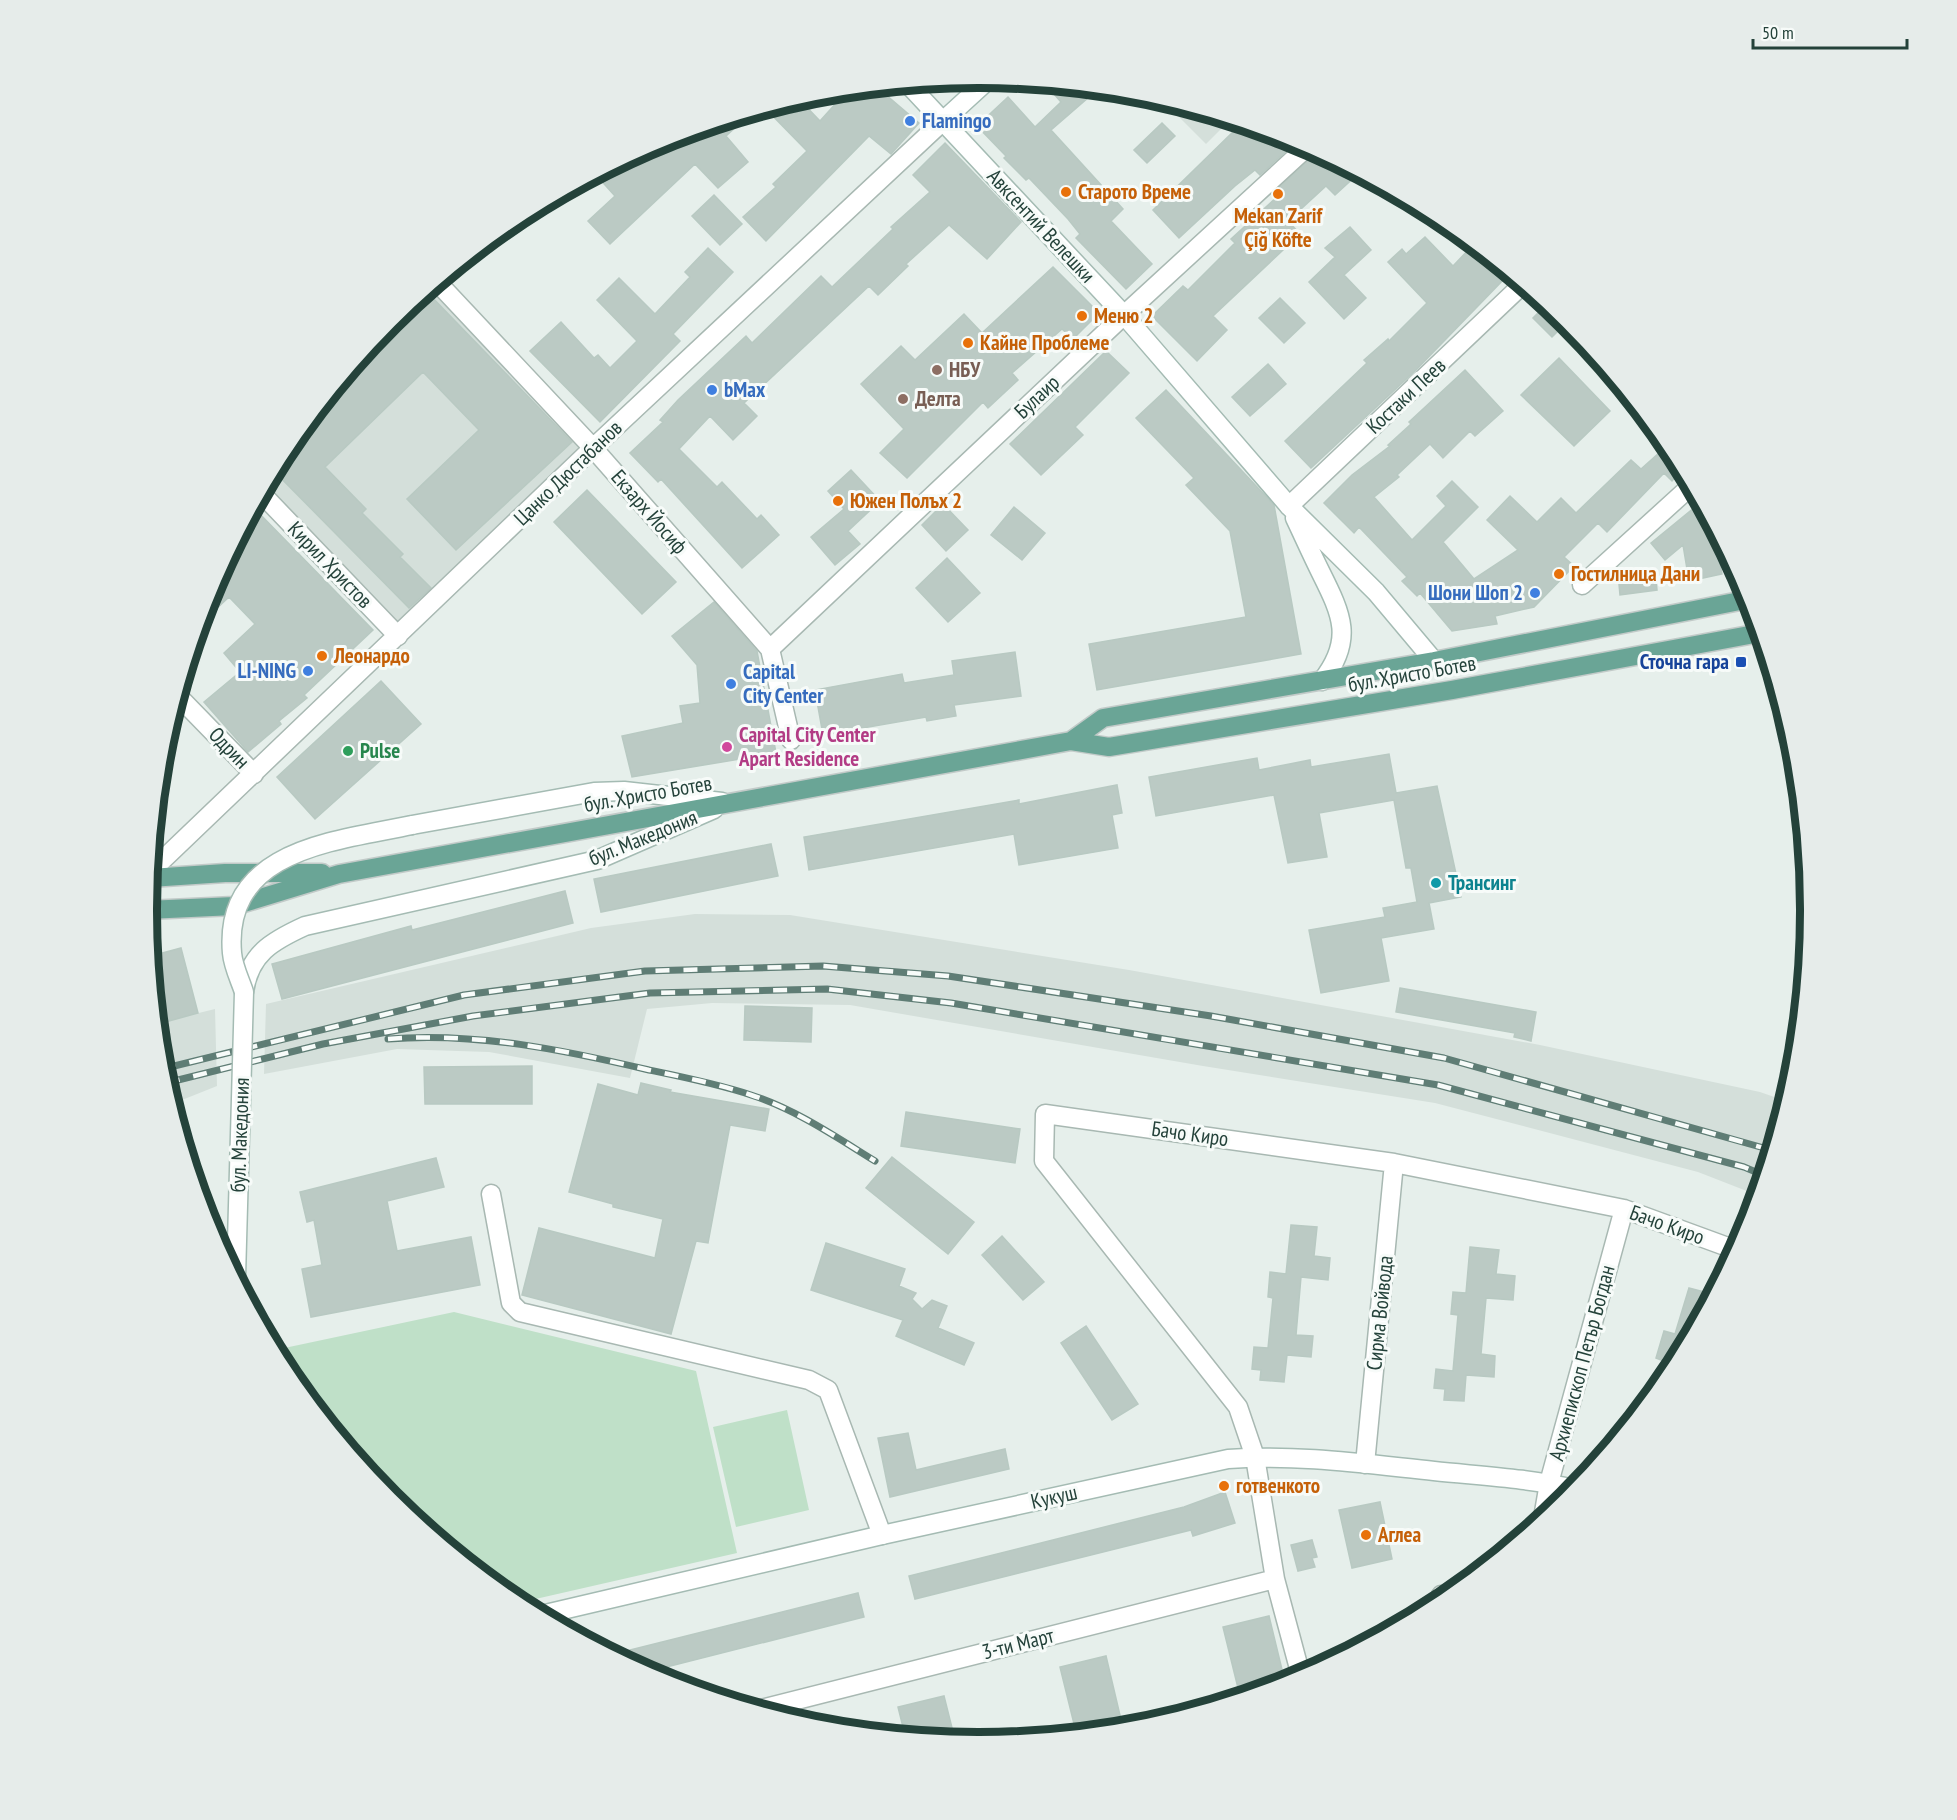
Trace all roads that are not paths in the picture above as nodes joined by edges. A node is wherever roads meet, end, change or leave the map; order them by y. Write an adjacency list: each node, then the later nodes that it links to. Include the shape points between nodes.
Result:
1 (979, 88): 3 (street, Цанко Дюстабанов)
2 (915, 91): 3 (street, Авксентий Велешки)
3 (943, 121): 7 (street, Авксентий Велешки); 8 (street, Цанко Дюстабанов)
4 (1299, 154): 7 (street, Булаир)
5 (442, 288): 8 (street, Екзарх Йосиф)
6 (1517, 290): 11 (street, Костаки Пеев)
7 (1124, 315): 11 (street, Авксентий Велешки); 16 (street, Булаир)
8 (593, 448): 15 (street, Цанко Дюстабанов); 16 (street, Екзарх Йосиф)
9 (1685, 491): 12 (street)
10 (267, 499): 15 (street, Кирил Христов)
11 (1289, 506): 17 (street, Авксентий Велешки, via 1376,592); 18 (street, Авксентий Велешки, via 1339,608 1341,646)
12 (1582, 585)
13 (1739, 601): 17 (main road, бул. Христо Ботев)
14 (1752, 635): 19 (main road, бул. Христо Ботев)
15 (398, 636): 23 (street, Цанко Дюстабанов)
16 (770, 649): 21 (street, Екзарх Йосиф)
17 (1434, 661): 18 (main road, бул. Христо Ботев); 19 (main road)
18 (1322, 681): 22 (main road, бул. Христо Ботев, via 1102,717)
19 (1452, 690): 22 (main road, бул. Христо Ботев, via 1109,747)
20 (184, 702): 23 (street, Одрин)
21 (791, 740)
22 (1071, 741): 24 (main road, бул. Христо Ботев)
23 (254, 774): 25 (street, Цанко Дюстабанов)
24 (727, 803): 26 (main road, бул. Христо Ботев); 29 (street, бул. Македония, via 597,860 305,926 269,945 257,957 247,972); 29 (street, бул. Македония, bridge, via 624,791 594,792 298,850 267,869 244,896 235,916 232,955)
25 (159, 864)
26 (339, 874): 27 (main road, бул. Христо Ботев, via 225,873); 28 (main road, бул. Христо Ботев, via 234,906)
27 (158, 877)
28 (157, 910)
29 (244, 992): 34 (street, бул. Македония, bridge)
30 (1394, 1163): 32 (street, Бачо Киро); 35 (street, Бачо Киро, via 1046,1114 1044,1161 1238,1407); 36 (street, Сирма Войвода)
31 (491, 1194): 40 (street, via 511,1303 520,1312 808,1380 828,1390)
32 (1624, 1209): 33 (street, Бачо Киро); 37 (street, Архиепископ Петър Богдан)
33 (1727, 1247)
34 (236, 1261)
35 (1255, 1457): 36 (street, Кукуш); 40 (street, Кукуш, via 1188,1467); 41 (street)
36 (1365, 1464): 37 (street, Кукуш)
37 (1549, 1483): 38 (street, Кукуш); 39 (street, Архиепископ Петър Богдан)
38 (1563, 1486)
39 (1545, 1505)
40 (882, 1535): 42 (street, Кукуш)
41 (1275, 1579): 43 (street); 44 (street, 3-ти Март)
42 (553, 1612)
43 (1298, 1667)
44 (773, 1706)

